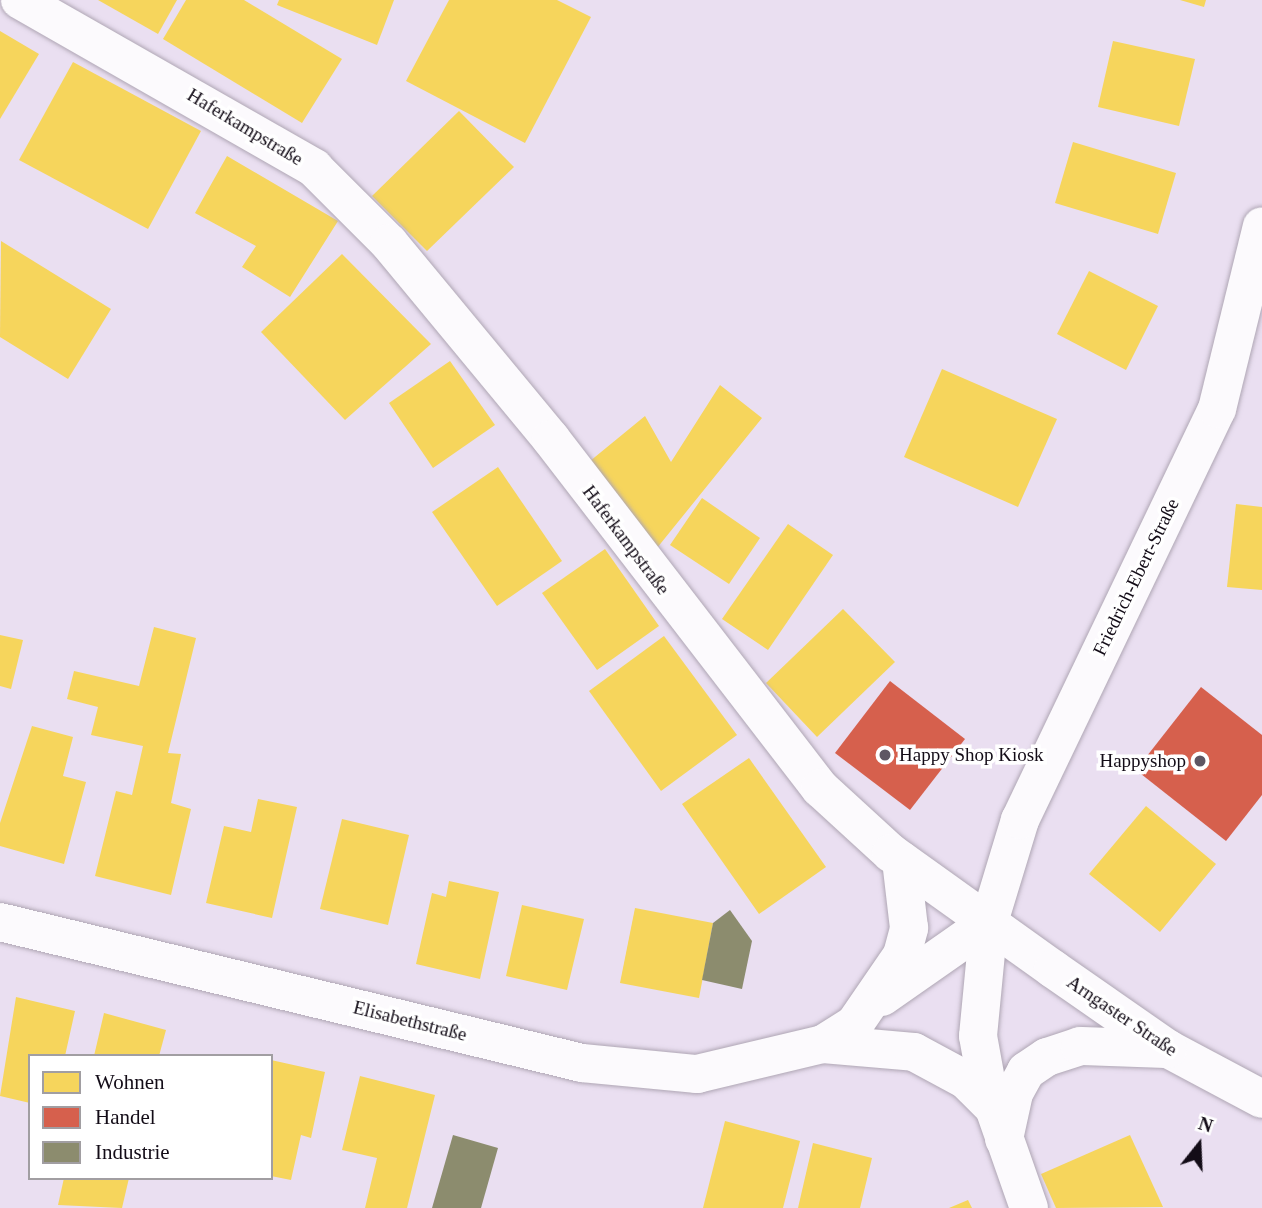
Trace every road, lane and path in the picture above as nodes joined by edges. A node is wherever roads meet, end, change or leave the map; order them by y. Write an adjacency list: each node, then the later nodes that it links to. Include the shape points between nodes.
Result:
1 (20, 0): 3 (street, Haferkampstraße, via 278,143 354,204 551,439 820,788)
2 (1262, 226): 5 (street, Friedrich-Ebert-Straße, via 1217,409 1020,820)
3 (901, 860): 5 (street, Haferkampstraße); 6 (street, via 909,928 892,977)
4 (0, 922): 7 (street, Elisabethstraße, via 635,1073 698,1074)
5 (989, 922): 6 (street); 8 (street, Arngaster Straße); 10 (street, via 978,1035)
6 (871, 1003): 7 (street, via 854,1025)
7 (823, 1044): 10 (street, via 914,1052 966,1080)
8 (1168, 1049): 9 (street, Arngaster Straße); 10 (street, via 1080,1046 1047,1057 1026,1071)
9 (1262, 1099)
10 (999, 1124): 11 (street)
11 (1029, 1208)

